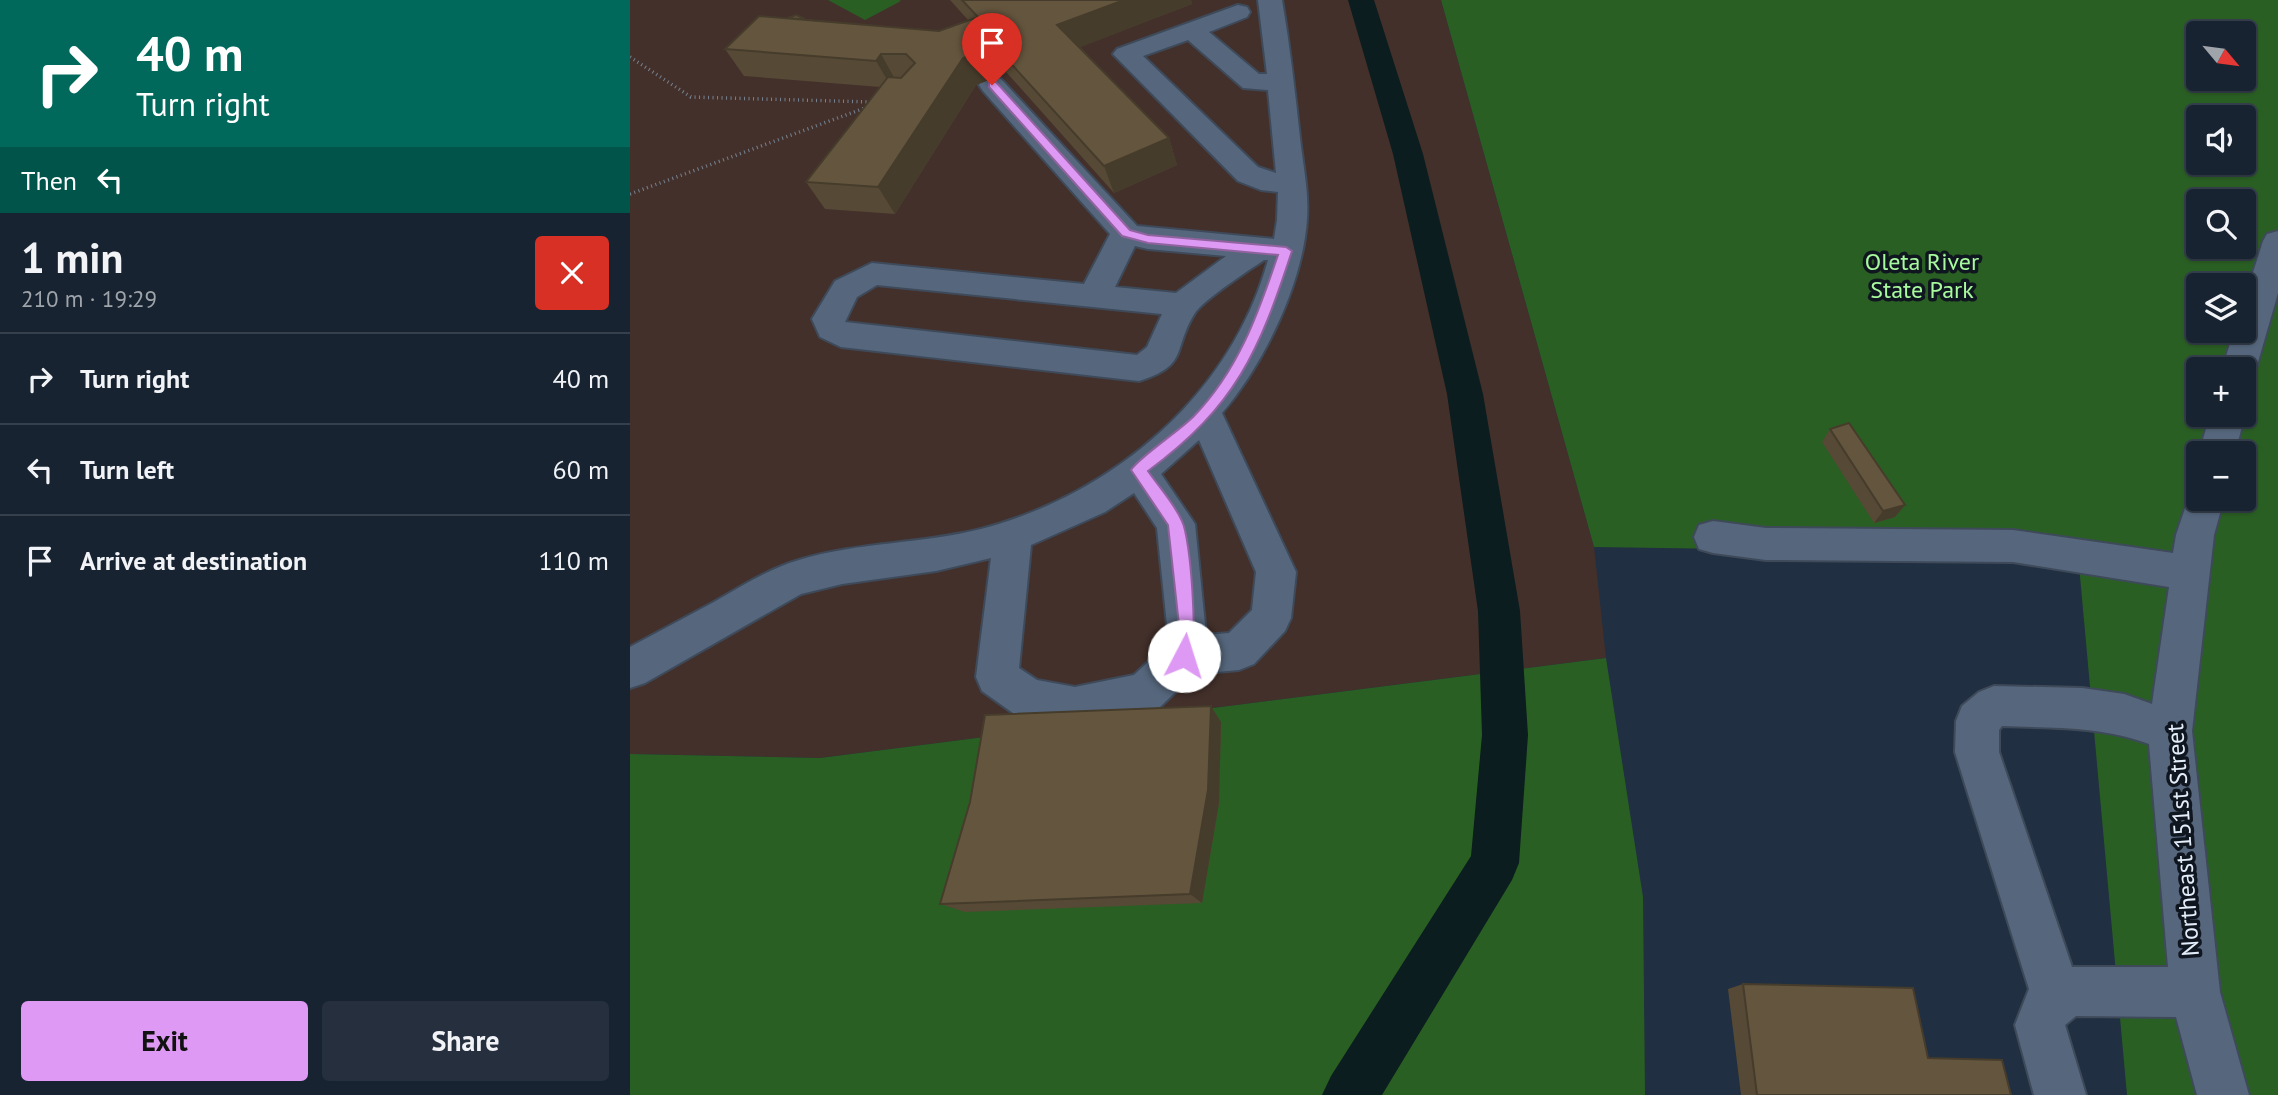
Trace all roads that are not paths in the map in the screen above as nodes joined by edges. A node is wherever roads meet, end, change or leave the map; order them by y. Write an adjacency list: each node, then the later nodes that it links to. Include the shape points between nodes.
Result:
1 (1230, 6): 2 (street, via 1256,21); 3 (street)
2 (1272, 10): 4 (street)
3 (1192, 30): 4 (street, via 1252,82); 6 (street, via 1117,45 1248,174 1271,183)
4 (1280, 82): 6 (street)
5 (992, 85): 7 (street)
6 (1291, 182): 9 (street, via 1293,211)
7 (1126, 233): 9 (street); 10 (street)
8 (2278, 241): 12 (street)
9 (1272, 250): 11 (street); 13 (street, via 1255,337)
10 (1094, 296): 11 (street); 11 (street, via 872,274 846,289 828,319 841,335 1139,368 1161,354)
11 (1182, 305)
12 (2243, 357)
13 (1205, 414): 14 (street); 19 (street, via 1276,572 1271,618 1238,651)
14 (1139, 470): 16 (street, via 1066,514); 19 (street, via 1176,524 1187,625)
15 (2202, 511): 18 (street, Northeast 151st Street)
16 (1013, 535): 19 (street, via 997,677 1028,699 1075,707 1145,693); 20 (street, via 947,552 822,570 793,580)
17 (1713, 537): 18 (street, via 1766,544 2013,547)
18 (2191, 573): 21 (street, Northeast 151st Street)
19 (1184, 656)
20 (630, 669)
21 (2170, 731): 22 (street, Northeast 151st Street); 23 (street, via 2124,714 2082,708 1994,706 1977,721 1977,752)
22 (2195, 992): 23 (street, via 2076,991); 25 (street, Northeast 151st Street)
23 (2057, 997): 24 (street, via 2045,1009 2040,1025)
24 (2060, 1095)
25 (2223, 1095)

